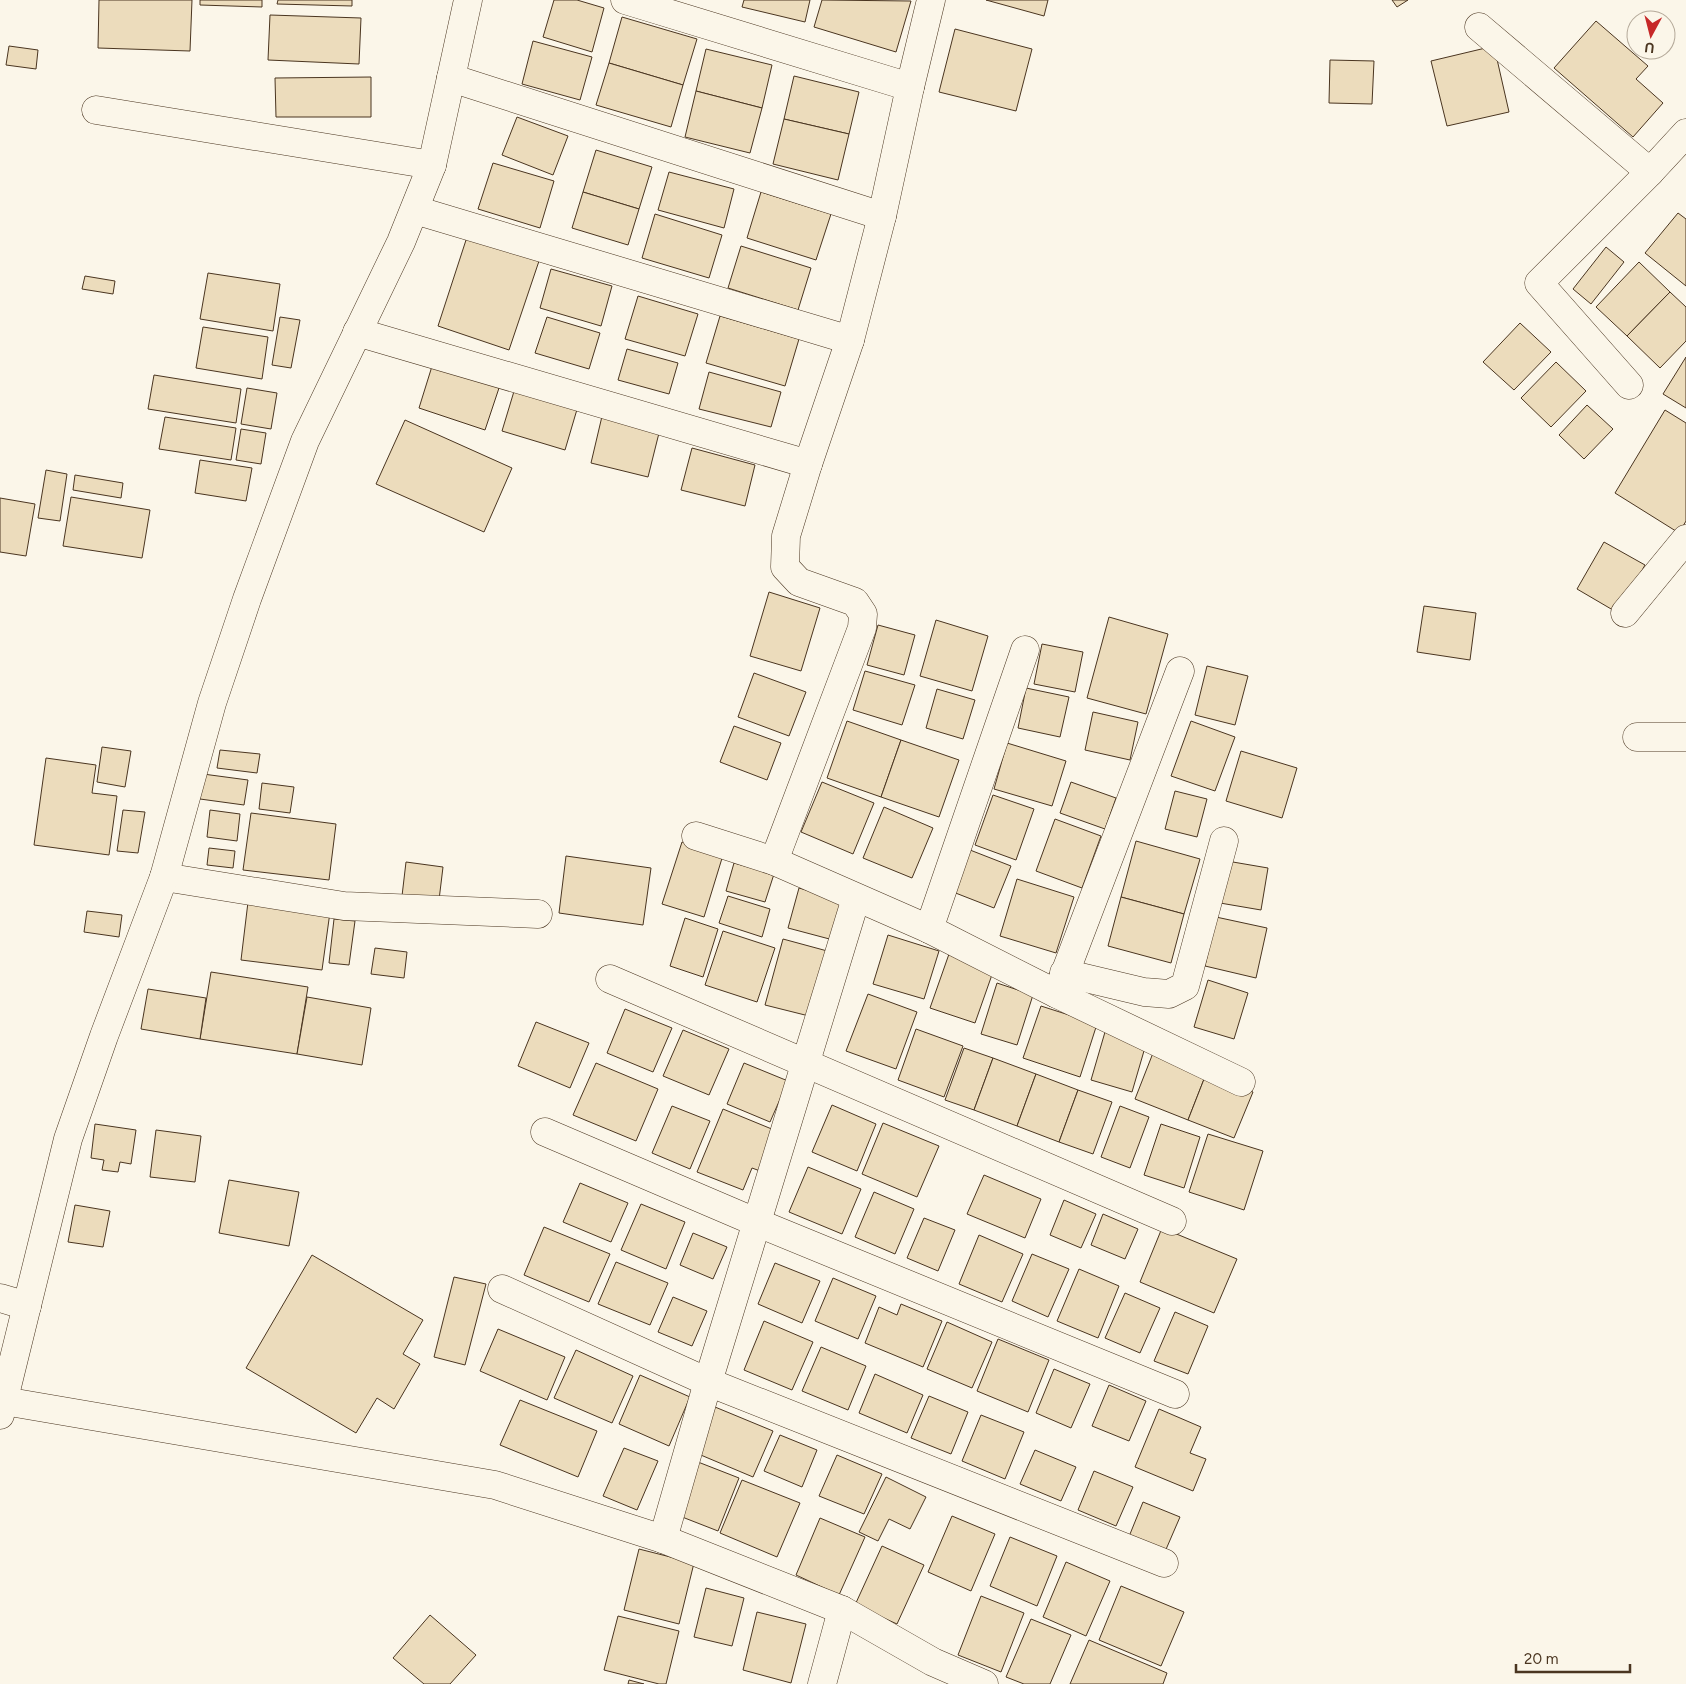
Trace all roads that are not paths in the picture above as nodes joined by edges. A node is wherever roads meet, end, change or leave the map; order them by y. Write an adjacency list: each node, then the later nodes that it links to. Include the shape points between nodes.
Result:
1 (468, 0): 5 (street)
2 (625, 0): 6 (street)
3 (931, 0): 6 (street)
4 (1479, 27): 10 (street)
5 (451, 78): 9 (street); 12 (street)
6 (910, 87): 12 (street)
7 (96, 110): 9 (street)
8 (1686, 133): 10 (street)
9 (432, 165): 11 (street)
10 (1650, 172): 15 (street, via 1539,283)
11 (415, 210): 13 (street); 14 (street)
12 (882, 216): 14 (street)
13 (356, 332): 16 (street); 26 (street, via 305,441 247,599 212,703)
14 (850, 340): 16 (street)
15 (1629, 384)
16 (808, 464): 25 (street, via 786,536 785,567 799,582 855,602 863,614 862,628)
17 (1686, 539): 18 (street)
18 (1625, 613)
19 (1024, 650): 29 (street)
20 (1180, 671): 31 (street)
21 (1637, 737): 22 (street)
22 (1686, 737)
23 (696, 836): 25 (street)
24 (1224, 841): 31 (street, via 1185,986 1169,994)
25 (774, 861): 27 (street)
26 (164, 877): 28 (street, via 344,906); 39 (street, via 68,1139)
27 (856, 898): 29 (street); 32 (street)
28 (538, 914)
29 (929, 929): 31 (street)
30 (610, 979): 32 (street)
31 (1060, 984): 33 (street)
32 (806, 1063): 35 (street); 36 (street)
33 (1241, 1082)
34 (544, 1132): 36 (street)
35 (1172, 1221)
36 (758, 1223): 40 (street); 41 (street)
37 (502, 1289): 40 (street)
38 (0, 1298): 39 (street)
39 (27, 1306): 42 (street)
40 (708, 1382): 43 (street); 44 (street)
41 (1175, 1394)
42 (2, 1408): 43 (street, via 495,1485)
43 (663, 1539): 45 (street)
44 (1164, 1563)
45 (842, 1610): 46 (street); 47 (street, via 933,1662)
46 (822, 1684)
47 (984, 1684)

